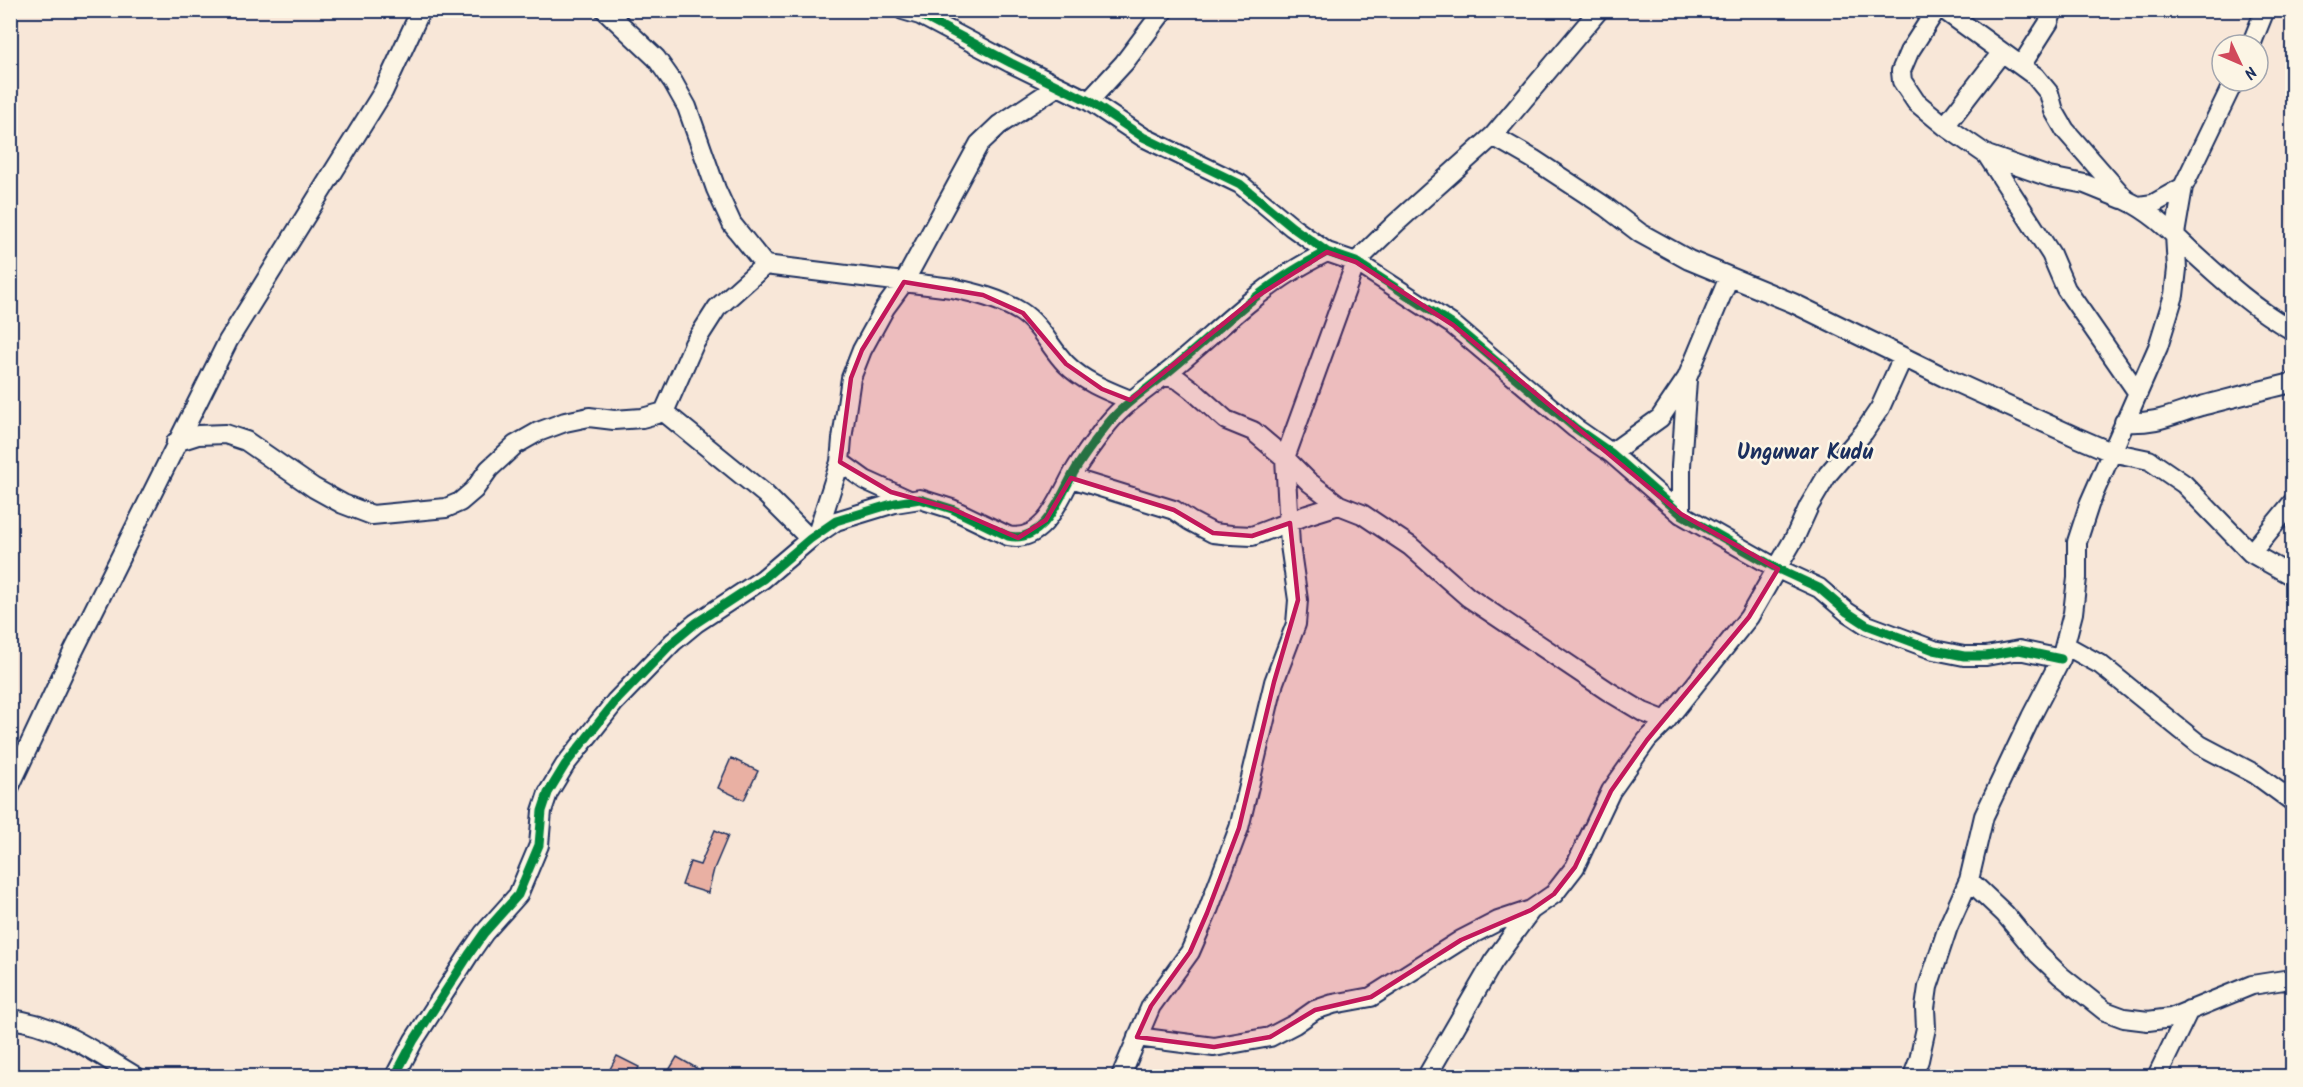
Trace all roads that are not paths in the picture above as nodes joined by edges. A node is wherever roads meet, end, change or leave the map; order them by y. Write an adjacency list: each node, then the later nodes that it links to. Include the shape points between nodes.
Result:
1 (421, 10): 36 (street, via 383,92 228,341)
2 (605, 10): 24 (street, via 656,58 673,81 687,107 732,224)
3 (903, 10): 13 (street)
4 (1164, 10): 15 (street, via 1124,63)
5 (1599, 10): 17 (street)
6 (1936, 10): 16 (street, via 1901,71 1902,81 1912,96)
7 (1944, 10): 11 (street)
8 (2053, 10): 12 (street)
9 (2265, 10): 10 (street)
10 (2256, 33)
11 (2002, 52): 12 (street); 16 (street)
12 (2021, 66): 20 (street, via 2049,93 2065,130)
13 (1058, 86): 15 (street); 26 (street, via 999,125 979,144)
14 (2228, 93): 19 (street)
15 (1089, 100): 22 (street, via 1143,137 1240,184)
16 (1945, 126): 18 (street)
17 (1493, 136): 23 (street); 25 (street, via 1640,233)
18 (1987, 155): 20 (street, via 2049,177 2085,184); 32 (street, via 2051,254 2066,289)
19 (2183, 187): 20 (street, via 2153,204); 21 (street)
20 (2133, 203): 21 (street)
21 (2175, 234): 27 (street, via 2247,301); 32 (street, via 2174,295)
22 (1327, 252): 23 (street); 29 (street, via 1256,297)
23 (1356, 262): 38 (street, via 1453,325 1575,428); 39 (street)
24 (765, 265): 26 (street); 34 (street, via 717,308 694,345)
25 (1728, 277): 28 (street, via 1793,303); 30 (street)
26 (904, 282): 33 (street, via 983,295 1023,313 1066,364 1102,389); 40 (street, via 885,308 851,378)
27 (2292, 330)
28 (1903, 357): 37 (street); 49 (street, via 1880,408 1828,474)
29 (1165, 375): 33 (street); 39 (street, via 1179,380 1226,420 1253,431)
30 (1687, 378): 38 (street, via 1660,418); 45 (street)
31 (2292, 383): 35 (street, via 2190,409 2167,419)
32 (2138, 393): 35 (street)
33 (1130, 400): 41 (street, via 1104,428)
34 (664, 412): 36 (street, via 642,418 589,417 565,422 515,445 460,502 446,508 372,514 315,488 246,441 225,434 198,435); 47 (street)
35 (2124, 422): 37 (street)
36 (176, 442): 53 (street)
37 (2111, 452): 48 (street, via 2149,460 2184,484); 51 (street, via 2077,542 2078,578)
38 (1611, 453): 45 (street)
39 (1286, 459): 44 (street); 46 (street)
40 (840, 462): 42 (street, via 865,480); 47 (street)
41 (1071, 478): 42 (street, via 1046,520 1035,531 1018,538 952,509 920,499); 46 (street, via 1174,510 1213,533 1252,536)
42 (909, 500): 47 (street, via 836,521)
43 (2292, 503): 48 (street)
44 (1340, 506): 46 (street, via 1307,514); 52 (street, via 1384,528 1468,597 1608,691)
45 (1681, 514): 49 (street)
46 (1290, 523): 60 (street, via 1298,600 1296,624 1274,682 1239,828 1190,952 1152,1006)
47 (813, 536): 62 (street, via 763,579 673,642 584,739 548,793 539,845 518,895 475,947 414,1040)
48 (2252, 553): 50 (street)
49 (1778, 569): 51 (street, via 1819,588 1867,625 1934,650 1964,656 2019,650); 52 (street, via 1749,617)
50 (2292, 576)
51 (2063, 652): 54 (street, via 2101,665 2200,745 2254,774); 55 (street, via 1984,816)
52 (1666, 721): 56 (street, via 1647,740 1611,791 1575,867 1554,894)
53 (10, 786)
54 (2292, 801)
55 (1968, 880): 58 (street, via 2005,914 2038,954 2104,1011 2148,1021 2171,1018); 65 (street, via 1928,987 1926,1028)
56 (1531, 910): 60 (street, via 1461,940 1371,997 1315,1010 1270,1037 1214,1047); 64 (street, via 1493,962)
57 (2292, 982): 58 (street, via 2252,985)
58 (2189, 1010): 66 (street)
59 (10, 1019): 61 (street, via 50,1028)
60 (1137, 1037): 63 (street)
61 (135, 1077)
62 (395, 1077)
63 (1121, 1077)
64 (1427, 1077)
65 (1912, 1077)
66 (2157, 1077)

